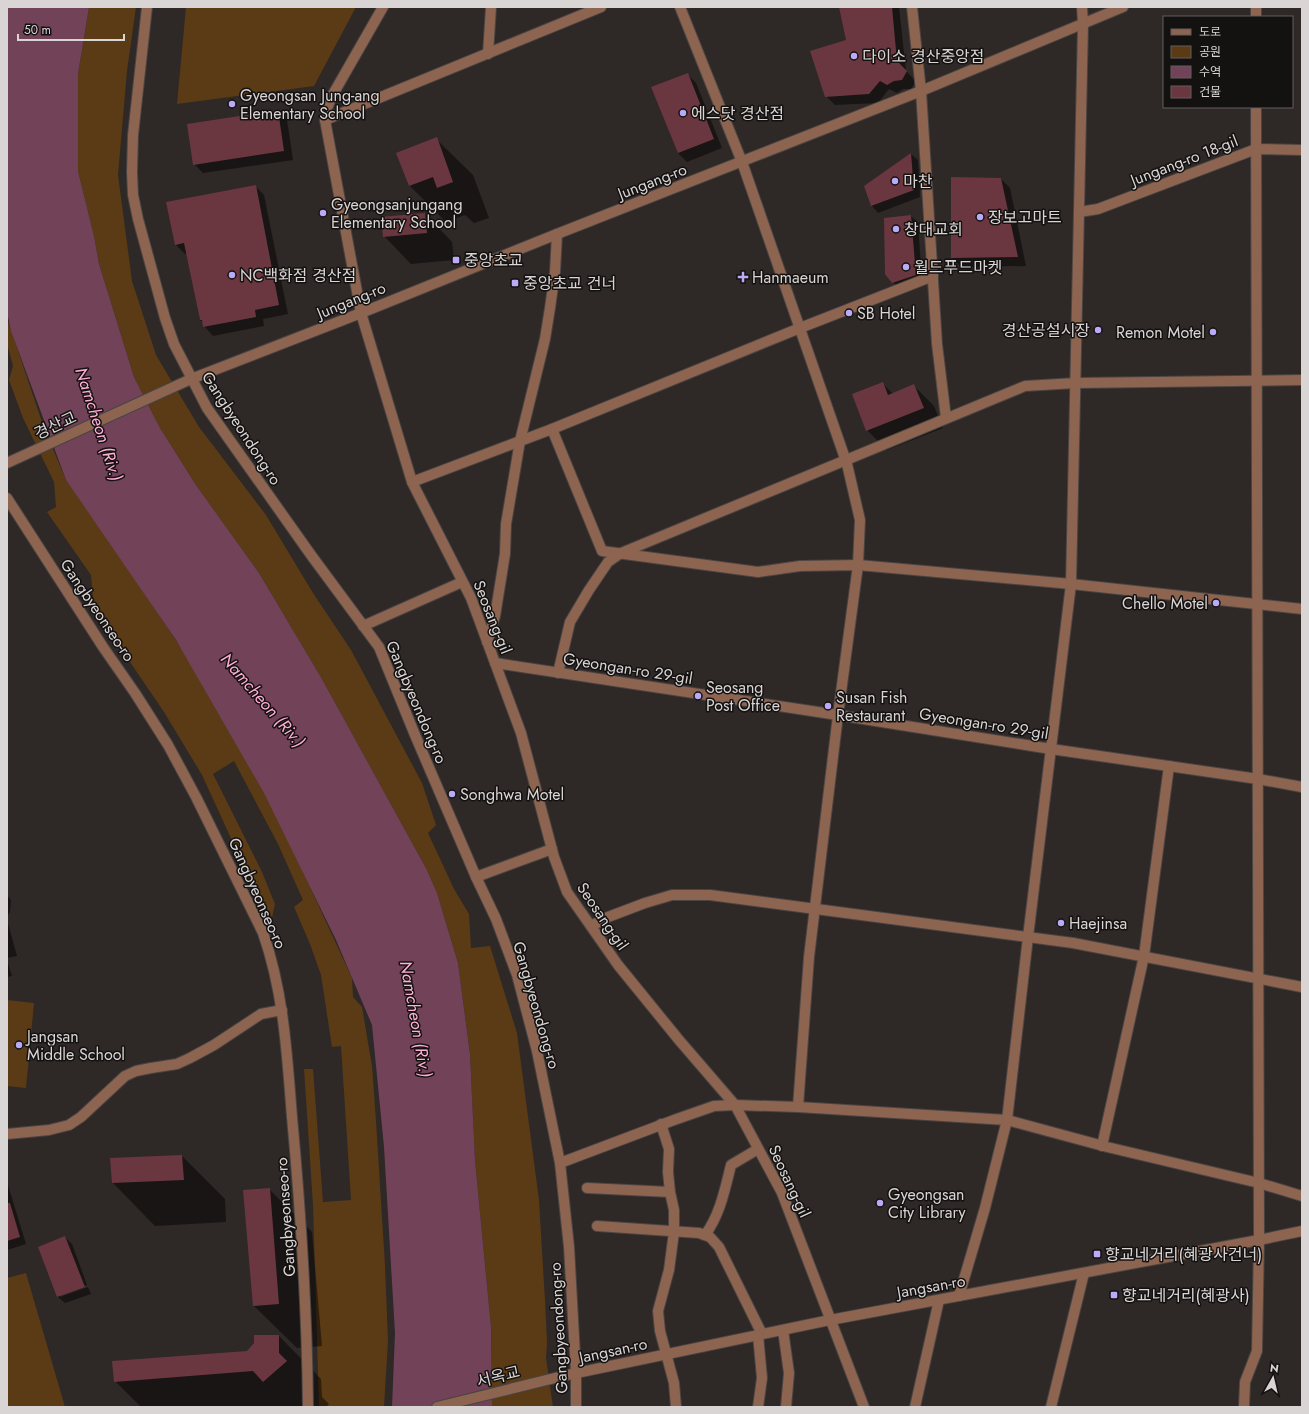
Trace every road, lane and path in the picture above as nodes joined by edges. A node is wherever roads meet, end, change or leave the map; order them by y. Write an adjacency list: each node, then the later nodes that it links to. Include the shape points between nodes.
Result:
1 (146, 7): 22 (street, Gangbyeondong-ro, via 133,135 133,195 165,318)
2 (383, 7): 13 (street, via 332,96)
3 (491, 7): 10 (street)
4 (601, 7): 10 (street)
5 (680, 7): 16 (street)
6 (912, 7): 11 (street)
7 (1082, 7): 9 (street)
8 (1123, 7): 9 (street, Jungang-ro)
9 (1083, 24): 11 (street, Jungang-ro); 17 (street)
10 (488, 54): 13 (street)
11 (921, 91): 16 (street, Jungang-ro); 19 (street)
12 (1256, 108): 14 (street)
13 (325, 120): 20 (street, Seosang-gil)
14 (1256, 149): 15 (street, Jungang-ro 18-gil); 17 (street, Jungang-ro 18-gil, via 1098,209); 24 (street)
15 (1302, 150)
16 (742, 162): 18 (street, Jungang-ro); 21 (street)
17 (1079, 212): 25 (street)
18 (557, 234): 20 (street, Jungang-ro); 28 (street, via 555,272 546,333)
19 (933, 276): 21 (street); 26 (street, via 937,344)
20 (361, 313): 22 (street, Jungang-ro); 31 (street, Seosang-gil)
21 (800, 328): 27 (street); 29 (street)
22 (191, 379): 30 (street, 경산교); 39 (street, Gangbyeondong-ro, via 207,408 254,476)
23 (1302, 380): 24 (street)
24 (1257, 381): 25 (street); 37 (street)
25 (1076, 383): 26 (street, via 1025,386); 36 (street)
26 (946, 418): 29 (street)
27 (552, 429): 28 (street); 33 (street, via 602,551)
28 (520, 441): 31 (street); 40 (street, via 506,524 495,616)
29 (846, 460): 33 (street); 34 (street, via 860,520)
30 (7, 463)
31 (412, 482): 35 (street, Seosang-gil)
32 (7, 498): 56 (street, Gangbyeonseo-ro, via 135,693 182,771 263,933)
33 (621, 553): 34 (street, via 758,572 800,566); 42 (street, via 608,562 570,622)
34 (858, 565): 36 (street); 43 (street)
35 (462, 582): 39 (street); 40 (street, Seosang-gil, via 471,598)
36 (1071, 584): 37 (street); 44 (street)
37 (1257, 604): 38 (street); 46 (street)
38 (1302, 608)
39 (363, 626): 49 (street, Gangbyeondong-ro, via 379,647)
40 (487, 642): 41 (street, Seosang-gil)
41 (495, 663): 42 (street, Gyeongan-ro 29-gil); 48 (street, Seosang-gil, via 521,733)
42 (558, 673): 43 (street, Gyeongan-ro 29-gil)
43 (838, 715): 44 (street, Gyeongan-ro 29-gil); 50 (street)
44 (1051, 749): 45 (street, Gyeongan-ro 29-gil); 52 (street)
45 (1169, 766): 46 (street, Gyeongan-ro 29-gil); 53 (street)
46 (1258, 779): 47 (street, Gyeongan-ro 29-gil); 54 (street)
47 (1302, 787)
48 (552, 849): 49 (street); 51 (street, Seosang-gil, via 567,892)
49 (476, 877): 64 (street, Gangbyeondong-ro, via 496,919 517,975 537,1051)
50 (815, 909): 51 (street, via 710,895 672,895 645,903); 52 (street); 58 (street)
51 (591, 926): 57 (street, Seosang-gil, via 679,1040)
52 (1028, 937): 53 (street); 59 (street)
53 (1144, 956): 54 (street); 62 (street)
54 (1258, 978): 55 (street); 65 (street)
55 (1302, 986)
56 (282, 1010): 61 (street, via 261,1014 214,1045 177,1064 125,1076 69,1125 49,1130); 82 (street, Gangbyeonseo-ro, via 299,1198 306,1310)
57 (735, 1105): 58 (street); 60 (street, via 714,1106); 63 (street, Seosang-gil)
58 (798, 1108): 59 (street)
59 (1007, 1120): 62 (street); 75 (street)
60 (661, 1124): 64 (street); 67 (street, via 669,1149)
61 (7, 1134)
62 (1102, 1146): 65 (street)
63 (758, 1149): 72 (street, via 731,1165 721,1204 712,1226); 77 (street, Seosang-gil, via 782,1194)
64 (560, 1163): 81 (street, Gangbyeondong-ro, via 569,1247)
65 (1259, 1183): 68 (street); 73 (street)
66 (587, 1188): 67 (street)
67 (670, 1192): 71 (street, via 674,1210)
68 (1302, 1196)
69 (597, 1226): 71 (street)
70 (1302, 1231): 73 (street, Jangsan-ro)
71 (674, 1232): 72 (street); 80 (street, via 669,1270 658,1311)
72 (705, 1235): 79 (street, via 719,1246)
73 (1259, 1240): 74 (street, Jangsan-ro); 91 (street, via 1257,1351 1245,1382)
74 (1084, 1273): 75 (street, Jangsan-ro); 90 (street)
75 (959, 1296): 76 (street, Jangsan-ro)
76 (939, 1300): 77 (street, Jangsan-ro); 89 (street)
77 (830, 1320): 78 (street, Jangsan-ro); 88 (street, Seosang-gil)
78 (783, 1330): 79 (street, Jangsan-ro); 87 (street, via 789,1373)
79 (760, 1335): 80 (street, Jangsan-ro); 86 (street, via 762,1378)
80 (666, 1354): 81 (street, Jangsan-ro); 85 (street, via 674,1383)
81 (571, 1374): 83 (street, 서옥교); 84 (street, Gangbyeondong-ro)
82 (308, 1407)
83 (437, 1407)
84 (576, 1407)
85 (676, 1407)
86 (758, 1407)
87 (786, 1407)
88 (864, 1407)
89 (915, 1407)
90 (1051, 1407)
91 (1244, 1407)

